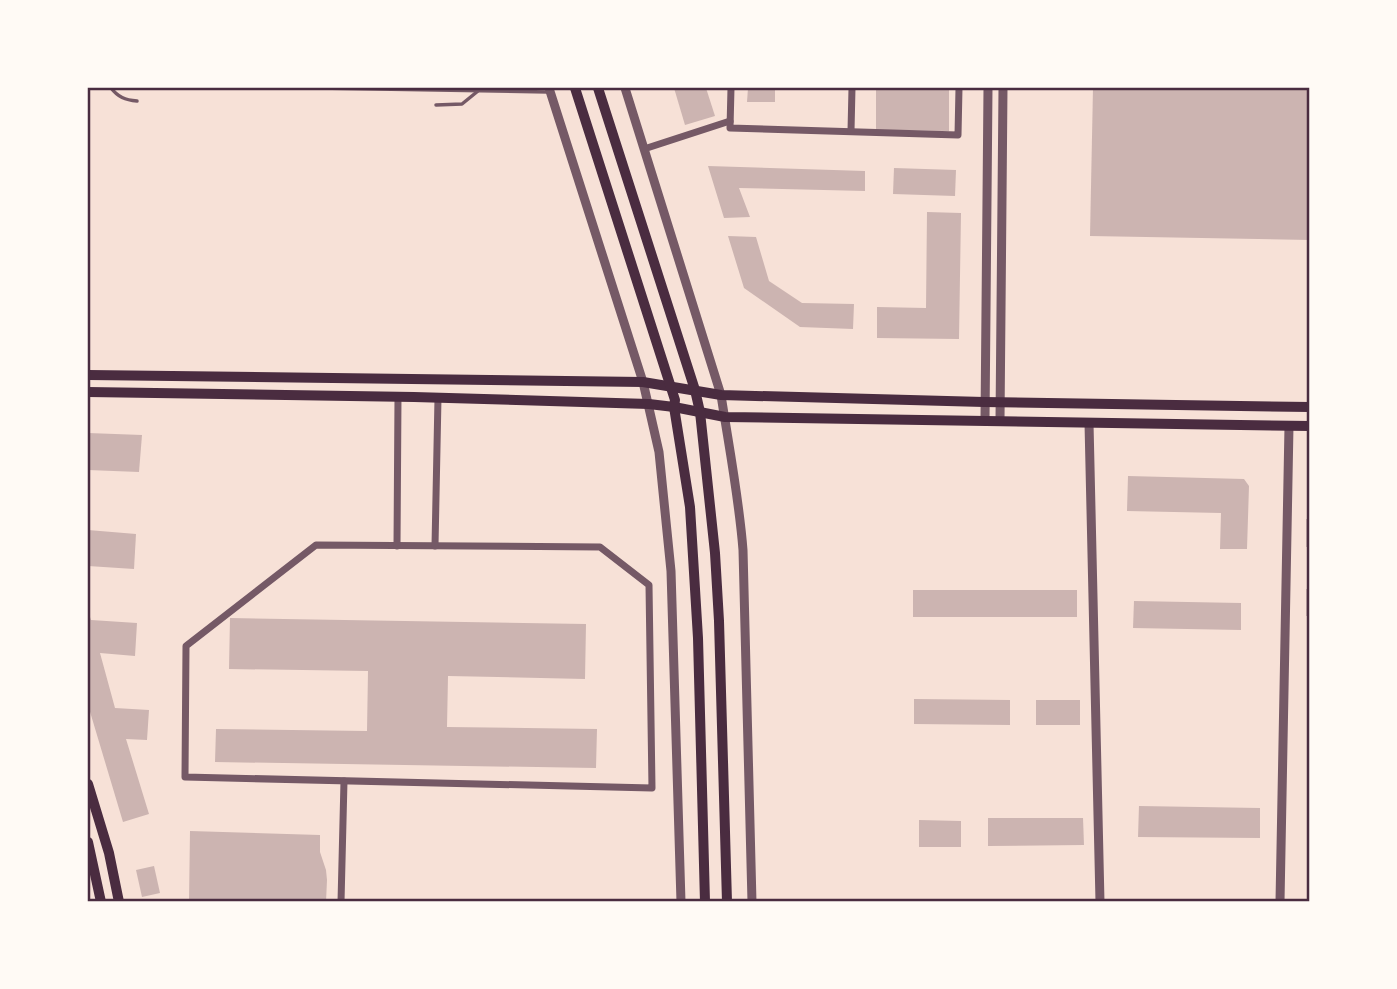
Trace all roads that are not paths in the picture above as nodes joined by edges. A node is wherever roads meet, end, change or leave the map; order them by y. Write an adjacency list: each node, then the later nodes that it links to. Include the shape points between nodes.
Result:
1 (111, 88): 14 (lane, via 118,96)
2 (317, 88): 3 (lane)
3 (410, 88): 12 (lane)
4 (575, 88): 21 (main road)
5 (598, 88): 22 (main road)
6 (625, 88): 18 (street)
7 (731, 88): 16 (street)
8 (852, 88): 17 (street)
9 (959, 88): 17 (street, via 958,135)
10 (988, 88): 27 (street)
11 (1003, 88): 28 (street)
12 (479, 90): 13 (lane); 15 (lane, via 462,104)
13 (550, 90): 20 (street)
14 (137, 101)
15 (436, 105)
16 (730, 121): 17 (street, via 730,128); 18 (street)
17 (851, 131)
18 (644, 149): 24 (street)
19 (88, 375): 20 (main road)
20 (643, 382): 21 (main road); 29 (street)
21 (669, 385): 22 (main road); 30 (main road)
22 (695, 390): 24 (main road); 32 (main road)
23 (88, 392): 25 (main road)
24 (721, 395): 27 (main road); 33 (street)
25 (398, 397): 26 (main road); 39 (street)
26 (438, 398): 29 (main road); 40 (street)
27 (984, 402): 28 (main road); 34 (street)
28 (1000, 402): 31 (main road); 35 (street)
29 (649, 404): 30 (main road); 47 (street, via 659,452 671,571)
30 (674, 407): 32 (main road); 48 (main road, via 690,508)
31 (1310, 407)
32 (700, 412): 33 (main road); 49 (main road, via 718,607)
33 (725, 417): 34 (main road); 50 (street, via 743,550)
34 (985, 421): 35 (main road)
35 (1000, 421): 36 (main road)
36 (1089, 423): 37 (main road); 51 (street)
37 (1289, 426): 38 (main road); 52 (street)
38 (1310, 426)
39 (397, 545): 40 (street); 41 (street, via 316,545 186,646 186,776)
40 (435, 546): 41 (street, via 600,547 649,585 652,788)
41 (344, 780): 46 (street)
42 (88, 784): 45 (main road)
43 (88, 842): 44 (main road)
44 (101, 901)
45 (119, 901)
46 (341, 901)
47 (681, 901)
48 (705, 901)
49 (727, 901)
50 (752, 901)
51 (1100, 901)
52 (1280, 901)

